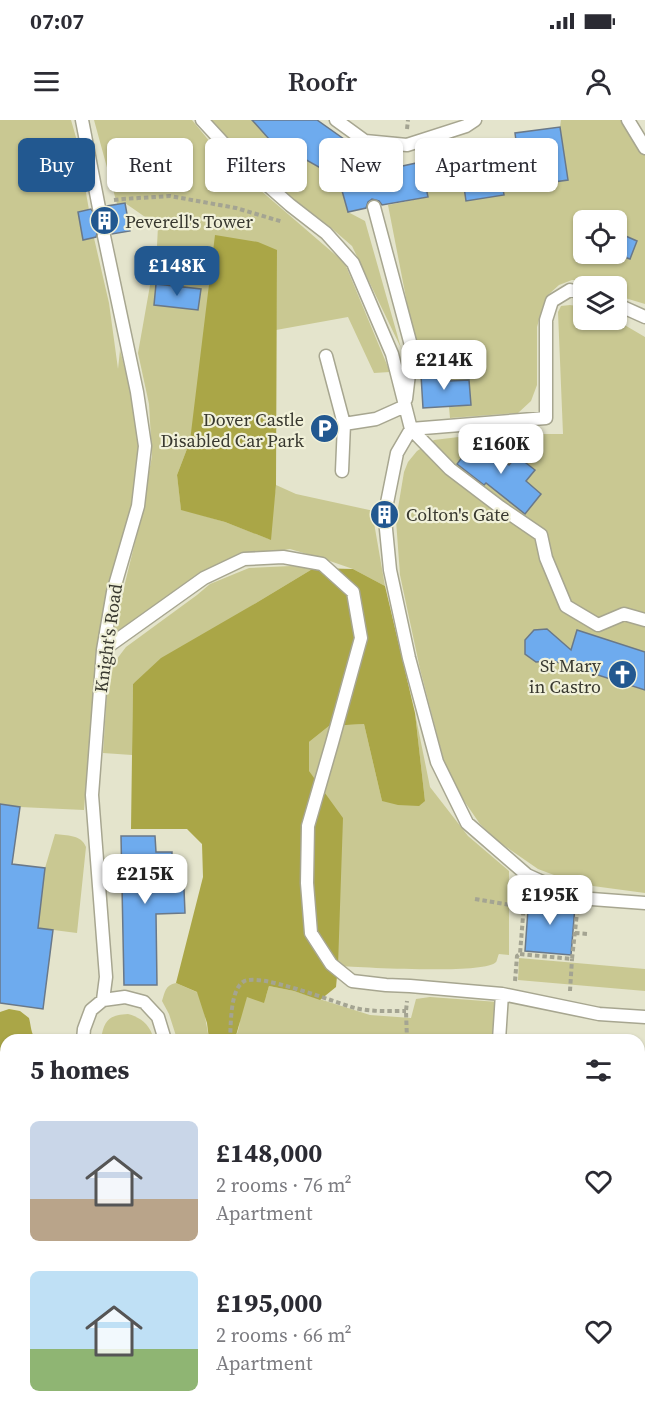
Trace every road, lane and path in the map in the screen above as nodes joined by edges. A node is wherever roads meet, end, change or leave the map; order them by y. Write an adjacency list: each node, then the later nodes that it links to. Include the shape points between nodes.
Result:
1 (82, 120): 9 (lane)
2 (202, 120): 17 (lane, via 239,160 326,233 353,263 392,354)
3 (336, 120): 6 (lane)
4 (475, 120): 7 (lane)
5 (628, 120): 8 (lane)
6 (361, 138)
7 (403, 145)
8 (645, 148)
9 (99, 206): 11 (path, via 123,199 170,196 236,208)
10 (374, 207): 17 (lane, via 412,349)
11 (291, 225)
12 (104, 236): 22 (lane, Knight's Road, via 145,446 138,506 112,592)
13 (573, 291): 19 (lane, via 552,301 546,320 546,418)
14 (627, 309): 15 (lane)
15 (645, 317)
16 (326, 356): 18 (lane)
17 (405, 406): 18 (lane, via 376,419); 19 (lane)
18 (344, 424): 20 (lane)
19 (411, 429): 21 (lane, via 450,469 542,535 546,558 566,606 598,625 624,614); 23 (lane, via 397,453 385,519 390,570 409,658 437,762 467,823)
20 (342, 471)
21 (645, 620)
22 (103, 650): 34 (lane, via 204,578 244,559 283,558 322,564 353,592 361,638 308,826 311,933 331,964 352,981); 36 (lane, Knight's Road, via 92,795 106,977)
23 (527, 875): 24 (lane); 27 (path)
24 (578, 898): 26 (lane); 28 (path)
25 (475, 899): 27 (path)
26 (645, 903)
27 (523, 907): 30 (path)
28 (575, 933): 29 (path); 31 (path)
29 (588, 934)
30 (520, 954): 31 (path); 32 (path)
31 (572, 959): 33 (path)
32 (515, 980)
33 (570, 985)
34 (410, 986): 35 (lane); 37 (path)
35 (502, 994): 38 (lane, via 599,1014); 43 (lane)
36 (103, 1000): 39 (lane, via 91,1010); 40 (lane, via 125,997 144,1002 158,1017)
37 (406, 1011): 41 (path, via 357,1009 279,984 249,979 243,981 234,997); 42 (path)
38 (645, 1017)
39 (84, 1034)
40 (163, 1034)
41 (231, 1034)
42 (407, 1034)
43 (499, 1034)

